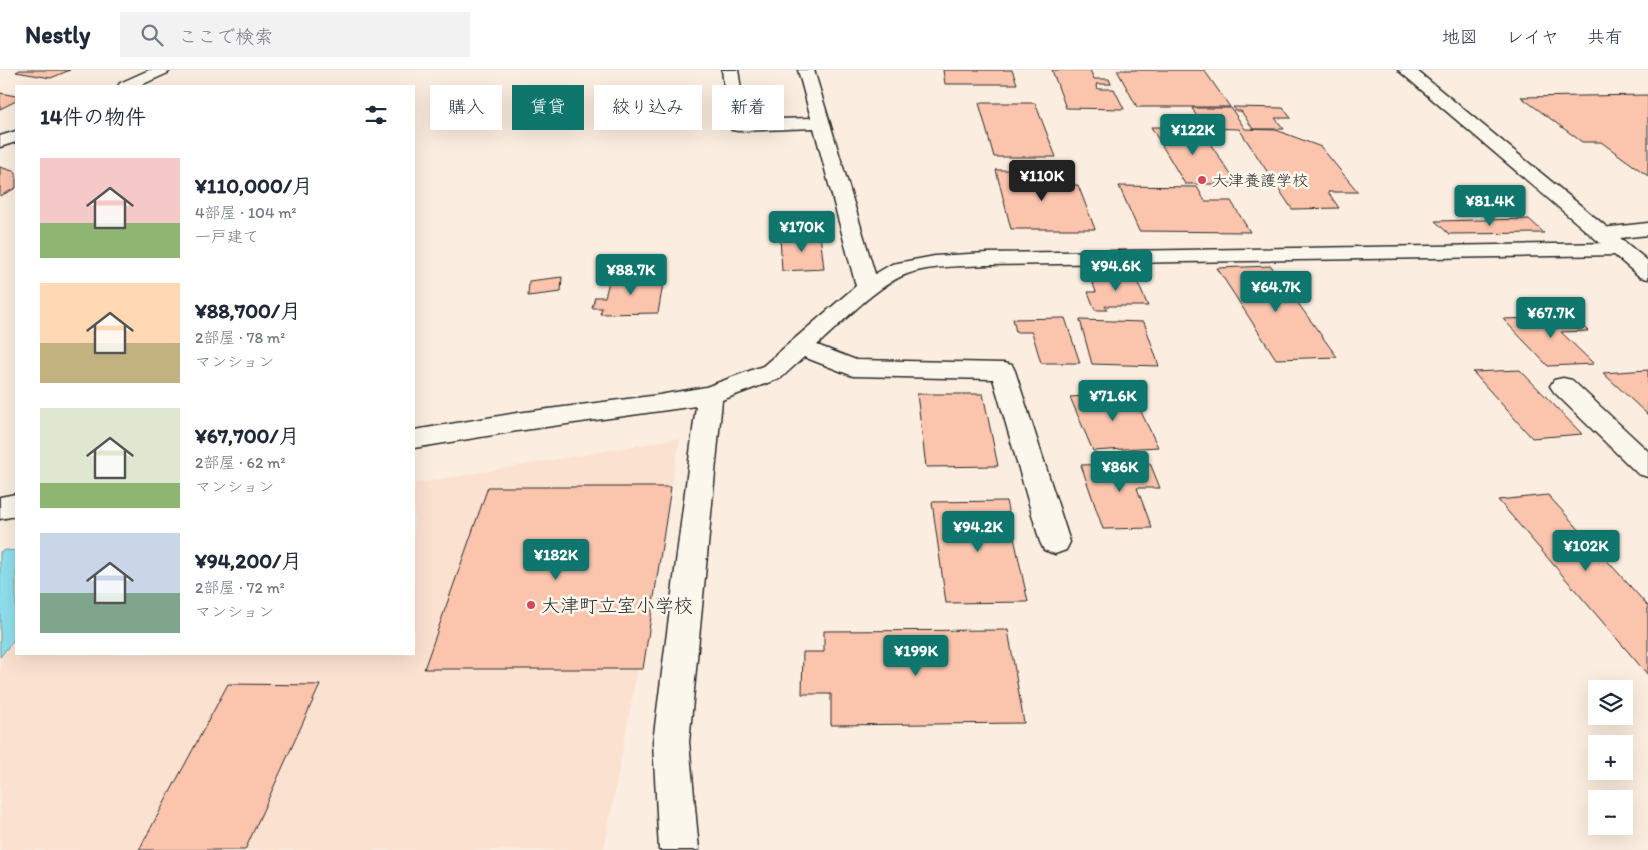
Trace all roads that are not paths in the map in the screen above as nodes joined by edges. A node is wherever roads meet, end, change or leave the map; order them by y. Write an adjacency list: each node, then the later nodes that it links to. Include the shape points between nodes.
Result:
1 (162, 70): 5 (street)
2 (730, 70): 6 (street, via 738,126)
3 (806, 70): 6 (street)
4 (1406, 70): 10 (street)
5 (128, 85)
6 (821, 123): 13 (street)
7 (15, 136): 8 (street)
8 (0, 142)
9 (1648, 229): 10 (street)
10 (1602, 234): 11 (street)
11 (1620, 249): 12 (street); 13 (street, via 986,259 935,262 900,269)
12 (1648, 272)
13 (868, 288): 14 (street)
14 (800, 347): 16 (street, via 772,372); 21 (street, via 853,368 1002,371)
15 (1563, 386): 18 (street)
16 (710, 395): 17 (street); 22 (street, via 671,742)
17 (415, 439)
18 (1648, 467)
19 (15, 505): 20 (street)
20 (0, 508)
21 (1055, 542)
22 (679, 850)

